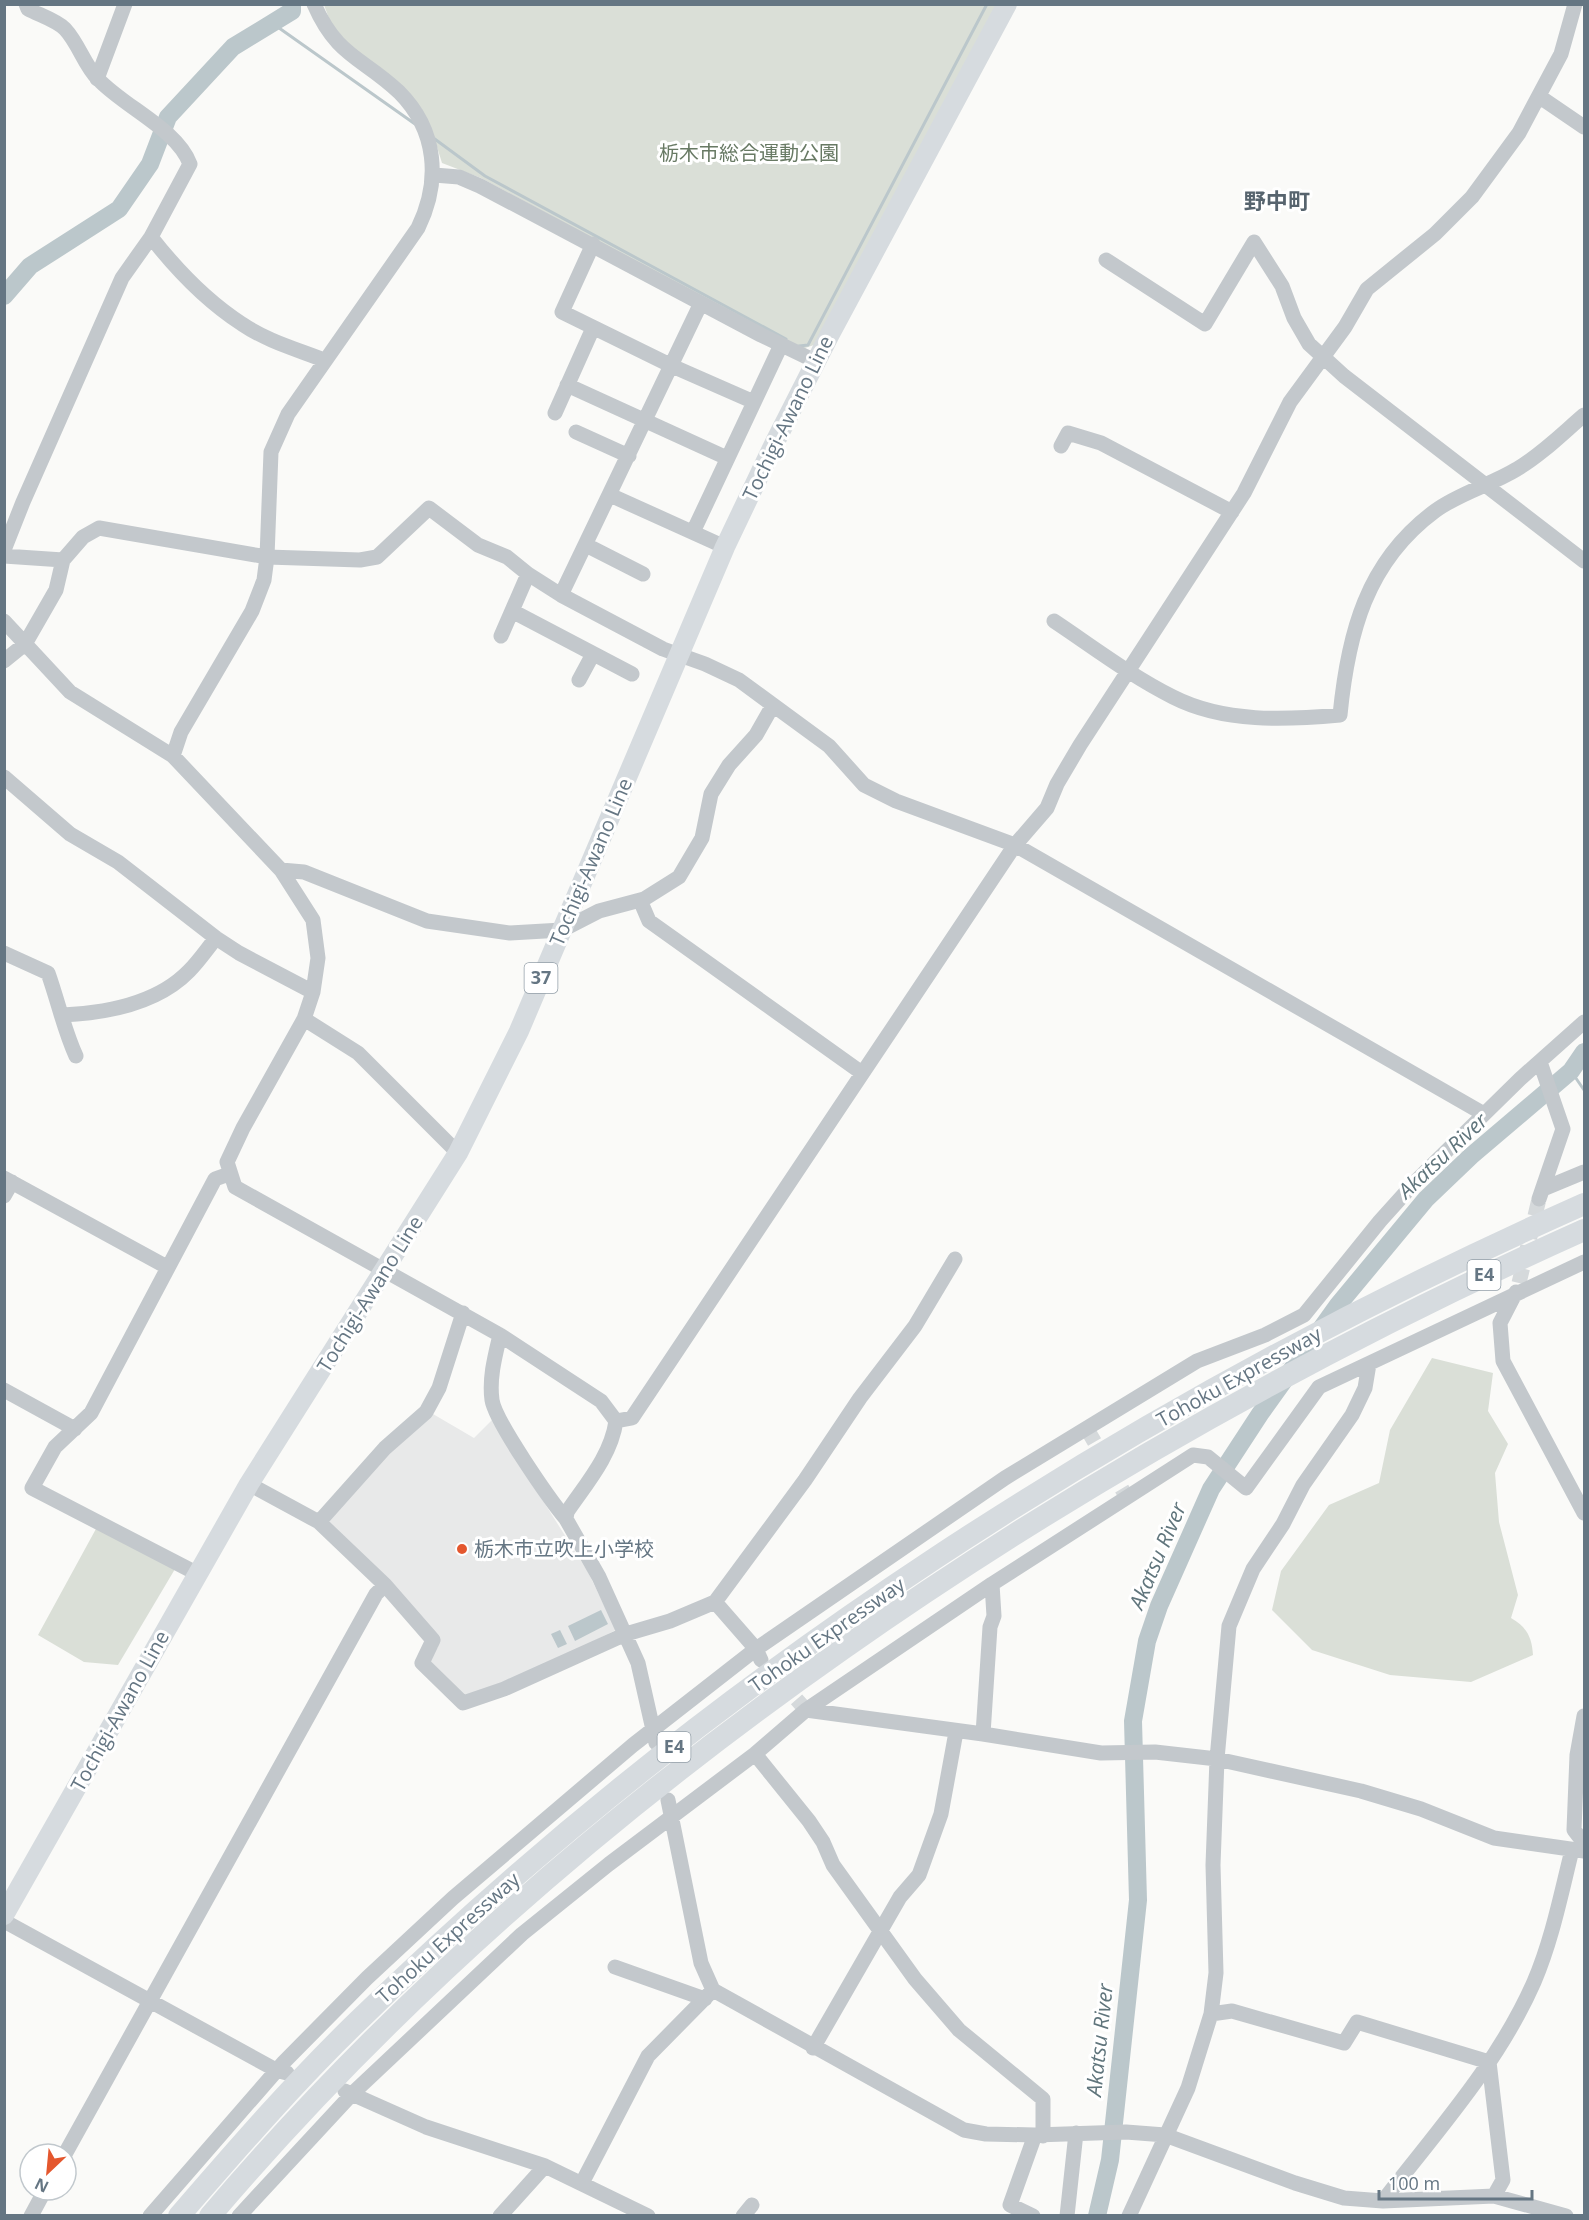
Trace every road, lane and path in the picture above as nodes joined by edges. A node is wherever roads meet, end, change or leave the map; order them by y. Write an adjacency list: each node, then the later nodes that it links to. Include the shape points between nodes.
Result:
1 (26, 4): 6 (street, via 28,9 63,27)
2 (125, 4): 6 (street)
3 (314, 4): 9 (street, via 338,45 399,92 410,107 423,127)
4 (1007, 4): 18 (main road, Tochigi-Awano Line / 37)
5 (1575, 4): 7 (street, via 1561,54)
6 (97, 78): 10 (street, via 186,152 190,164)
7 (1540, 97): 8 (street); 16 (street, via 1472,197 1435,234 1367,289)
8 (1584, 128)
9 (434, 175): 11 (street, via 459,177 480,186); 17 (street, via 432,193 418,228)
10 (151, 237): 17 (street, via 213,302 243,325); 35 (street, via 122,278)
11 (593, 244): 13 (street); 14 (street, via 562,312)
12 (1106, 260): 16 (street, via 1204,324 1254,242 1282,286 1309,344)
13 (701, 303): 15 (street); 19 (street)
14 (594, 327): 19 (street); 20 (street)
15 (781, 345): 18 (street); 21 (street)
16 (1325, 358): 29 (street); 31 (street, via 1290,402)
17 (324, 360): 37 (street, via 288,414 271,452)
18 (815, 361): 34 (main road, Tochigi-Awano Line / 37)
19 (672, 366): 21 (street); 24 (street)
20 (567, 385): 22 (street); 24 (street)
21 (754, 402): 28 (street)
22 (555, 413)
23 (1584, 415): 29 (street, via 1518,469)
24 (645, 422): 27 (street); 28 (street)
25 (576, 432): 27 (street)
26 (1061, 446): 31 (street, via 1068,433 1101,443)
27 (629, 456): 30 (street)
28 (727, 458): 32 (street)
29 (1485, 485): 39 (street); 51 (street, via 1436,510 1384,565 1354,628 1340,715 1286,720 1220,712 1175,699)
30 (610, 495): 32 (street); 33 (street)
31 (1232, 512): 51 (street)
32 (693, 532): 34 (street)
33 (586, 545): 41 (street); 42 (street)
34 (725, 547): 49 (main road, Tochigi-Awano Line / 37)
35 (4, 550)
36 (4, 556): 38 (street)
37 (267, 556): 38 (street, via 99,528 83,537); 40 (street, via 360,560 377,557 429,508 478,545 507,557); 55 (street, via 264,580 252,611 181,732)
38 (63, 560): 47 (street, via 56,590)
39 (1584, 561)
40 (528, 574): 42 (street); 43 (street)
41 (643, 574)
42 (561, 595): 49 (street)
43 (512, 611): 46 (street); 48 (street)
44 (4, 621): 47 (street)
45 (1054, 621): 51 (street)
46 (501, 636)
47 (25, 644): 50 (street); 55 (street, via 70,692)
48 (593, 654): 52 (street); 53 (street)
49 (678, 655): 54 (street, via 739,680); 60 (main road, Tochigi-Awano Line / 37)
50 (4, 661)
51 (1127, 671): 57 (street, via 1057,784 1047,808)
52 (632, 674)
53 (579, 680)
54 (773, 705): 57 (street, via 828,746 864,785); 59 (street, via 756,735 729,765 711,794 702,838 686,869 664,889)
55 (173, 756): 58 (street)
56 (4, 777): 61 (street, via 70,834 118,862)
57 (1015, 846): 69 (street); 70 (street)
58 (281, 870): 60 (street, via 304,872 427,921 510,933); 63 (street, via 313,920 318,958)
59 (640, 900): 60 (street, via 599,911); 69 (street, via 649,921)
60 (562, 930): 71 (main road, Tochigi-Awano Line / 37, via 496,1081)
61 (216, 938): 63 (street); 64 (street, via 189,972 151,996 105,1011)
62 (5, 955): 64 (street, via 48,973)
63 (313, 992): 65 (street)
64 (63, 1015): 67 (street, via 66,1035)
65 (304, 1019): 71 (street, via 358,1053); 73 (street, via 227,1162)
66 (1584, 1022): 68 (street)
67 (76, 1056)
68 (1540, 1062): 70 (street); 72 (street, via 1563,1129 1541,1194)
69 (862, 1073): 86 (street, via 632,1418)
70 (1484, 1114): 97 (street, via 1387,1213 1304,1315 1197,1361 1005,1478)
71 (458, 1153): 80 (main road, Tochigi-Awano Line / 37)
72 (1584, 1172)
73 (229, 1174): 79 (street, via 215,1179); 80 (street, via 235,1187 256,1200)
74 (7, 1186): 79 (street)
75 (1584, 1204): 131 (highway, Tohoku Expressway / E4, via 1415,1283 1107,1450 954,1546 835,1628 558,1839 384,1996 257,2126)
76 (1584, 1230): 132 (highway, Tohoku Expressway / E4, via 1385,1324 1209,1419 960,1571 767,1705 574,1857 415,1999 314,2099)
77 (955, 1259): 95 (street, via 915,1326)
78 (1584, 1262): 81 (street)
79 (166, 1267): 87 (street, via 91,1413)
80 (385, 1269): 82 (street); 88 (main road, Tochigi-Awano Line / 37)
81 (1517, 1288): 84 (street); 89 (street, via 1500,1323 1503,1361)
82 (463, 1313): 83 (street); 91 (street, via 439,1388 426,1412 384,1448)
83 (500, 1335): 86 (street, via 601,1401); 90 (street, via 492,1370 492,1401)
84 (1369, 1364): 93 (street, via 1319,1387 1246,1488 1208,1457 1193,1455); 104 (street, via 1365,1388 1352,1414 1303,1485 1238,1599 1229,1626)
85 (4, 1390): 87 (street)
86 (616, 1421): 90 (street, via 603,1460)
87 (75, 1429): 92 (street, via 55,1447 32,1488)
88 (249, 1484): 91 (street); 92 (main road, Tochigi-Awano Line / 37)
89 (1584, 1514)
90 (566, 1519): 96 (street)
91 (319, 1522): 94 (street)
92 (198, 1574): 108 (main road, Tochigi-Awano Line / 37)
93 (992, 1584): 98 (street); 101 (street, via 994,1616)
94 (385, 1586): 96 (street, via 433,1640 422,1663 463,1703 504,1689); 113 (street, via 376,1594)
95 (715, 1602): 96 (street); 97 (street)
96 (626, 1634): 102 (street, via 638,1663)
97 (759, 1655): 102 (street)
98 (806, 1710): 100 (street); 103 (street)
99 (1584, 1716): 107 (street, via 1577,1755 1574,1830)
100 (956, 1732): 101 (street); 110 (street, via 941,1814 919,1875 900,1897)
101 (983, 1734): 104 (street, via 1105,1754 1149,1752)
102 (654, 1736): 117 (street, via 453,1899 367,1978)
103 (755, 1754): 106 (street); 110 (street, via 824,1842 833,1864)
104 (1216, 1759): 107 (street, via 1361,1791 1421,1809 1494,1838); 114 (street, via 1216,1973)
105 (668, 1800): 106 (street)
106 (673, 1818): 112 (street); 118 (street, via 522,1934)
107 (1580, 1848): 116 (street, via 1534,1982)
108 (4, 1915)
109 (4, 1921): 113 (street)
110 (882, 1932): 115 (street); 120 (street, via 915,1979 959,2030 1043,2099)
111 (615, 1967): 112 (street)
112 (709, 1994): 115 (street); 124 (street, via 648,2056)
113 (149, 2002): 117 (street); 122 (street)
114 (1211, 2014): 116 (street, via 1232,2011 1344,2043 1357,2022); 121 (street, via 1188,2088)
115 (813, 2048): 120 (street, via 964,2130)
116 (1489, 2062): 125 (street, via 1503,2180); 126 (street)
117 (282, 2072): 130 (street)
118 (348, 2092): 123 (street, via 426,2127); 133 (street)
119 (1080, 2133): 120 (street); 121 (street); 137 (street)
120 (1039, 2135): 136 (street, via 1010,2205)
121 (1165, 2135): 126 (street, via 1304,2186 1344,2198); 138 (street)
122 (72, 2142)
123 (545, 2166): 124 (street); 134 (street)
124 (582, 2183): 135 (street)
125 (1494, 2196): 126 (street); 128 (street)
126 (1383, 2201)
127 (39, 2202): 129 (street)
128 (1561, 2215)
129 (31, 2216)
130 (150, 2216)
131 (179, 2216)
132 (210, 2216)
133 (239, 2216)
134 (500, 2216)
135 (648, 2216)
136 (1033, 2216)
137 (1067, 2216)
138 (1129, 2216)

